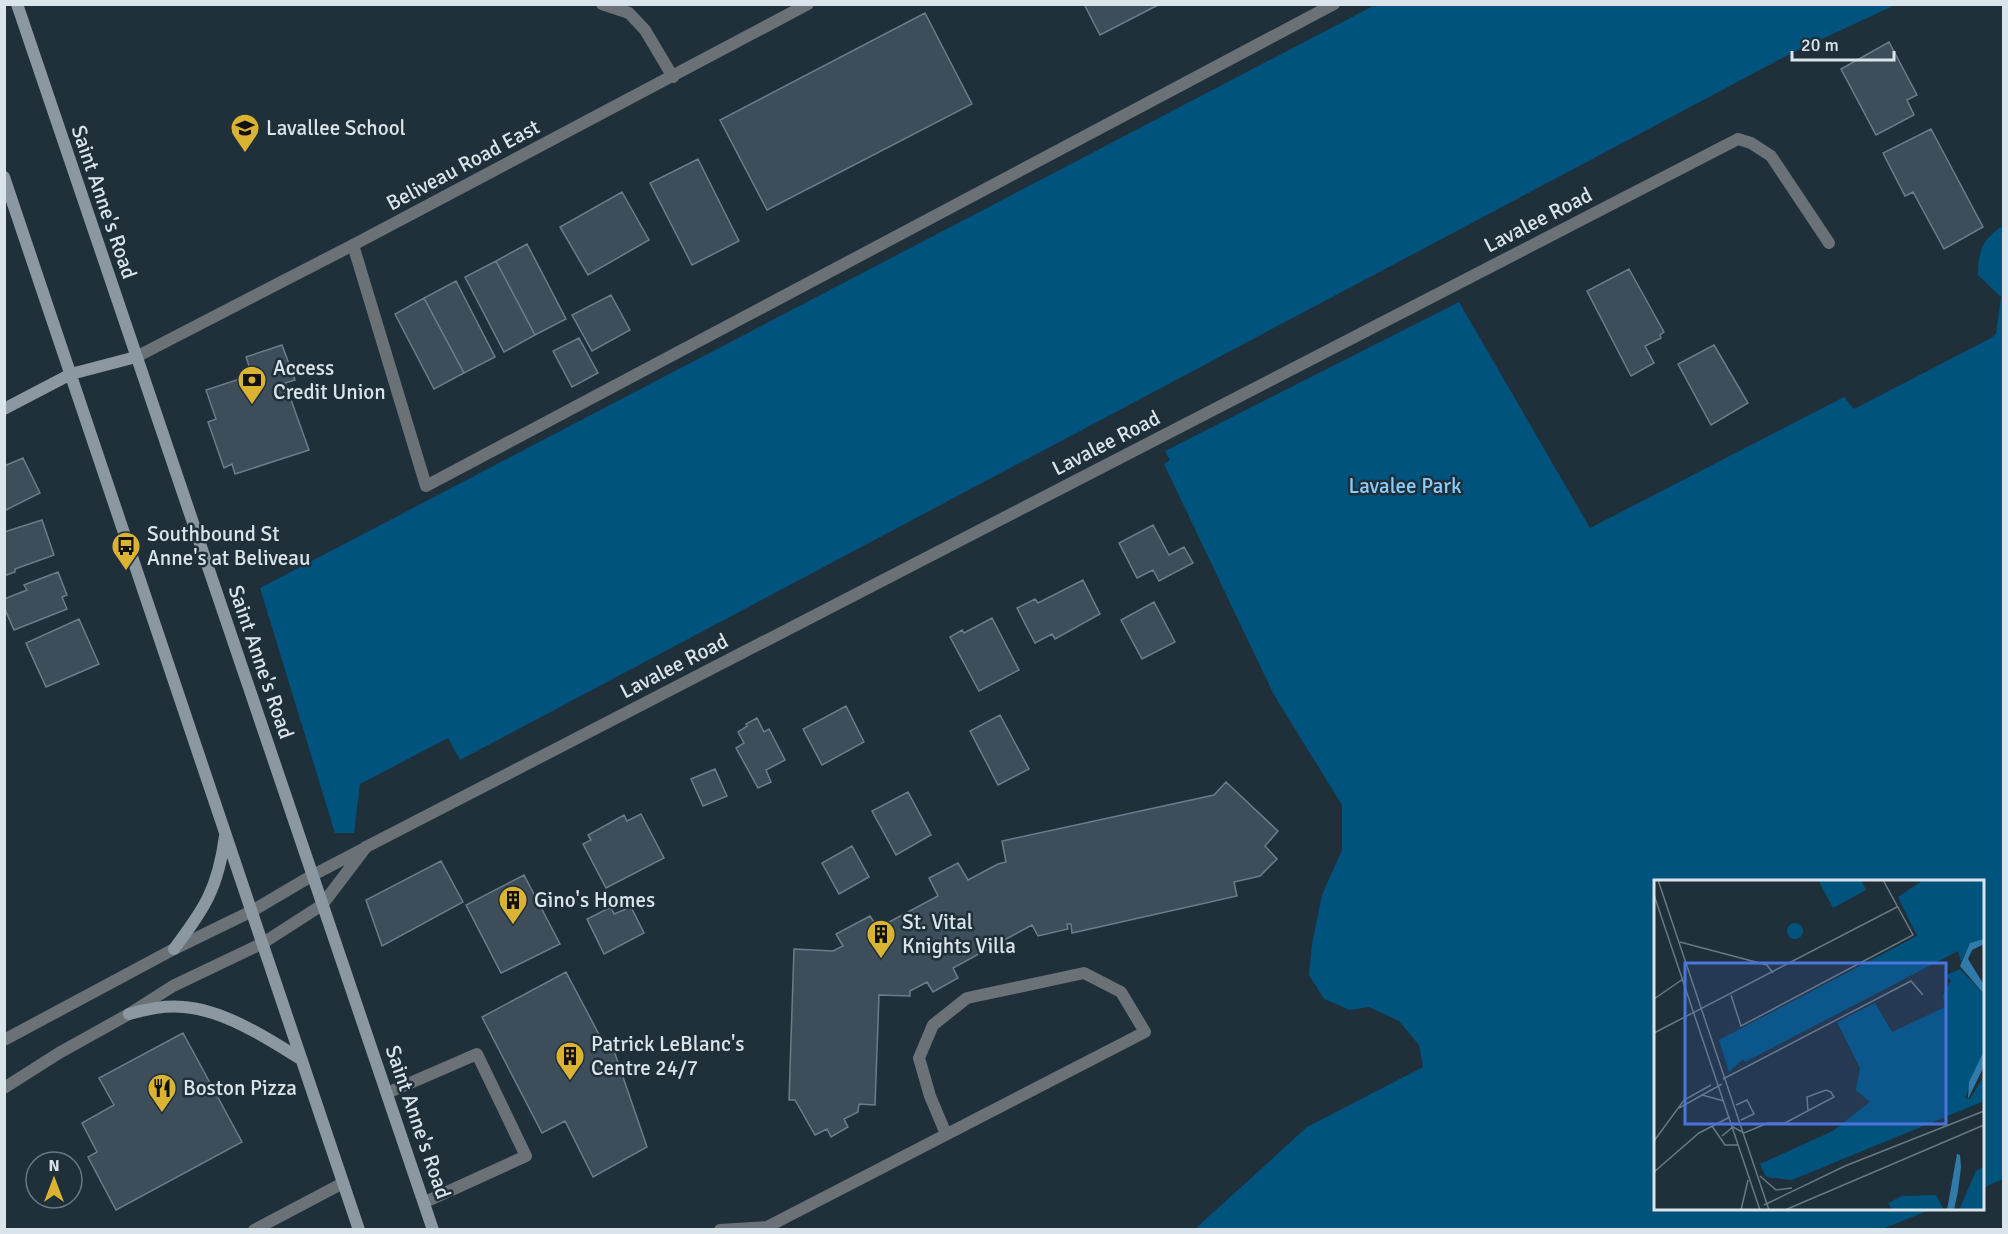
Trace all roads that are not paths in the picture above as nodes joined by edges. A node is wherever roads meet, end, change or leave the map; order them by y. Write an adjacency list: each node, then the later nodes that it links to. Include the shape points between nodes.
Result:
1 (17, 4): 9 (main road, Saint Anne's Road)
2 (602, 4): 5 (street, via 629,13 645,30)
3 (808, 4): 5 (street, Beliveau Road East)
4 (1334, 4): 8 (street, via 426,486)
5 (673, 77): 8 (street, Beliveau Road East)
6 (4, 177): 10 (main road)
7 (1829, 243): 13 (street, Lavalee Road, via 1771,156 1738,139)
8 (353, 245): 9 (street, Beliveau Road East)
9 (136, 357): 10 (main road); 14 (main road, Saint Anne's Road)
10 (71, 374): 11 (main road); 12 (main road)
11 (4, 409)
12 (225, 832): 16 (main road); 18 (main road, via 213,889 201,913)
13 (366, 847): 14 (street, Lavalee Road); 15 (street, Lavalee Road)
14 (313, 875): 15 (main road, Saint Anne's Road); 16 (street, Lavalee Road)
15 (322, 905): 17 (street, Lavalee Road); 23 (main road, Saint Anne's Road)
16 (252, 911): 17 (main road); 18 (street, Lavalee Road)
17 (263, 944): 19 (street, Lavalee Road, via 173,986); 21 (main road)
18 (174, 949): 20 (street, Lavalee Road)
19 (129, 1014): 21 (main road, via 158,1007 209,1012 243,1026); 22 (street, Lavalee Road)
20 (4, 1040)
21 (302, 1060): 25 (main road)
22 (4, 1088)
23 (387, 1093): 26 (main road, Saint Anne's Road); 26 (street, via 477,1054 526,1156)
24 (946, 1134): 24 (street, via 1145,1032 1121,992 1084,973 967,998 933,1025 919,1058); 30 (street, via 767,1227)
25 (343, 1183): 27 (street); 28 (main road)
26 (425, 1202): 29 (main road, Saint Anne's Road)
27 (254, 1230)
28 (359, 1230)
29 (433, 1230)
30 (720, 1230)

